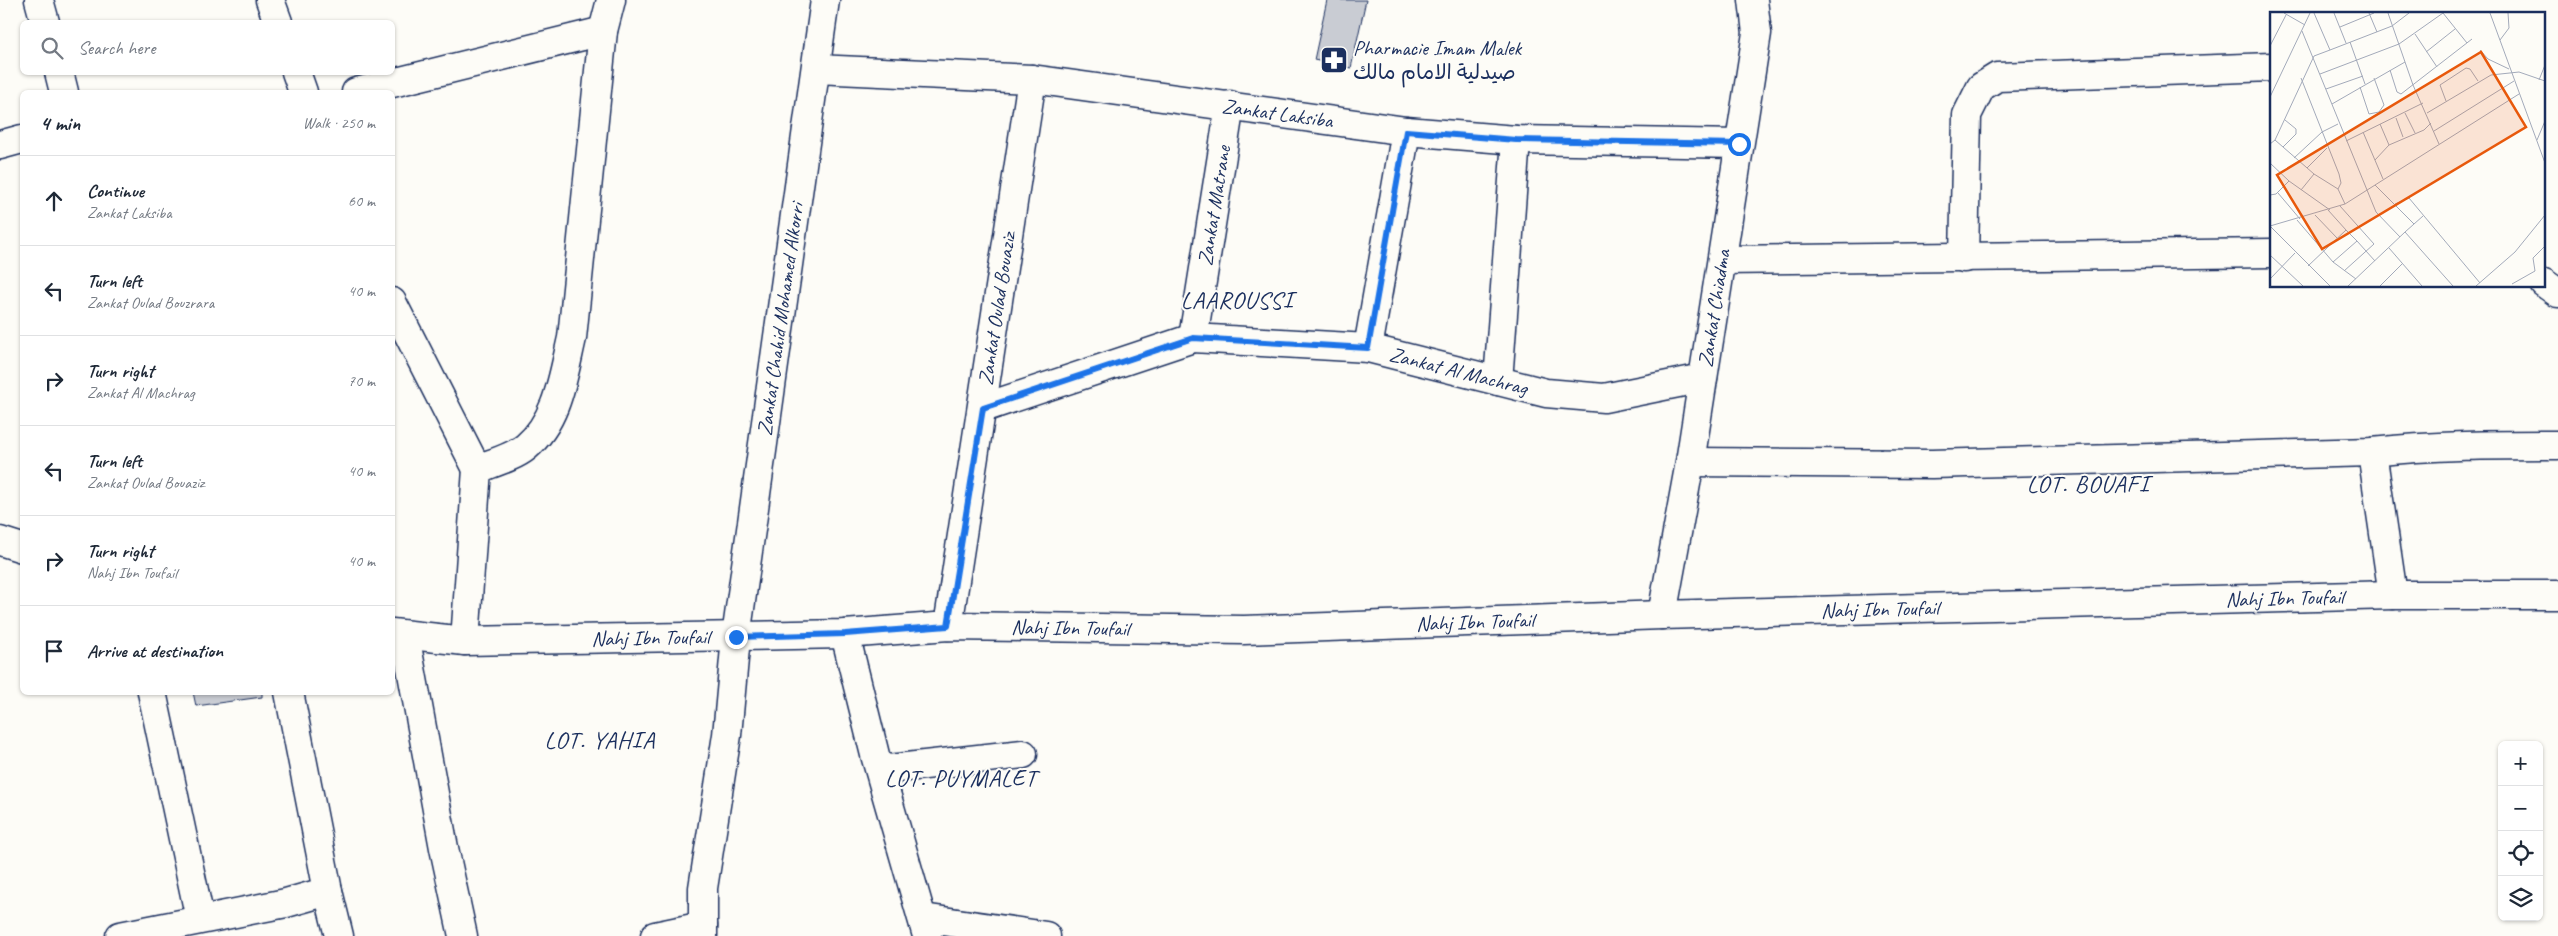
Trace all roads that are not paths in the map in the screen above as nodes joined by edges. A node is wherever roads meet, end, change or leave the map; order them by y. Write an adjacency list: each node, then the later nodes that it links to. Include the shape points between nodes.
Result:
1 (39, 0): 6 (street)
2 (270, 0): 7 (street)
3 (611, 0): 8 (street)
4 (825, 0): 10 (street, Zankat Chahid Mohamed Alkorri)
5 (1753, 0): 21 (street, Zankat Chiadma, via 1757,33)
6 (44, 20)
7 (277, 20)
8 (603, 31): 16 (street); 37 (street, via 572,338 561,386 546,426 525,448)
9 (2270, 67): 24 (street, via 1997,76 1981,87 1967,115)
10 (816, 69): 13 (street, Zankat Laksiba); 46 (street, Zankat Chahid Mohamed Alkorri)
11 (60, 75): 14 (street)
12 (297, 75): 15 (street)
13 (1032, 79): 17 (street, Zankat Laksiba); 33 (street, Zankat Oulad Bouaziz)
14 (64, 90)
15 (302, 90)
16 (364, 90)
17 (1230, 105): 18 (street, Zankat Laksiba); 29 (street, Zankat Matrane)
18 (1406, 131): 20 (street, Zankat Laksiba); 30 (street)
19 (20, 140): 22 (street)
20 (1516, 140): 21 (street, Zankat Laksiba); 32 (street)
21 (1739, 144): 25 (street, Zankat Chiadma)
22 (0, 145)
23 (2270, 253): 24 (street)
24 (1964, 258): 25 (street)
25 (1722, 260): 31 (street, Zankat Chiadma)
26 (2546, 284): 27 (street)
27 (2558, 293)
28 (395, 308): 37 (street)
29 (1193, 338): 30 (street, Zankat Al Machrag); 33 (street, Zankat Al Machrag)
30 (1368, 348): 32 (street, Zankat Al Machrag)
31 (1703, 378): 32 (street, Zankat Al Machrag, via 1604,398 1546,393); 36 (street, Zankat Chiadma)
32 (1498, 381)
33 (983, 408): 43 (street, Zankat Oulad Bouaziz)
34 (2558, 445): 35 (street, via 2410,448)
35 (2372, 452): 36 (street, via 1932,464); 40 (street)
36 (1690, 462): 42 (street, Zankat Chiadma)
37 (477, 469): 47 (street)
38 (0, 541): 39 (street)
39 (20, 547)
40 (2393, 595): 41 (street, Nahj Ibn Toufail); 42 (street, Nahj Ibn Toufail)
41 (2558, 595)
42 (1662, 615): 43 (street, Nahj Ibn Toufail, via 1244,630)
43 (948, 626): 45 (street, Nahj Ibn Toufail)
44 (399, 634): 47 (street, Nahj Ibn Toufail); 58 (street)
45 (845, 634): 46 (street, Nahj Ibn Toufail); 51 (street)
46 (736, 637): 47 (street, Nahj Ibn Toufail); 55 (street, Zankat Chahid Mohamed Alkorri, via 727,735 704,888)
47 (465, 641)
48 (153, 695): 53 (street)
49 (290, 695): 52 (street)
50 (1023, 754): 51 (street)
51 (880, 770): 54 (street)
52 (328, 891): 53 (street, via 286,903); 57 (street)
53 (200, 918): 56 (street)
54 (925, 927): 60 (street)
55 (703, 931): 59 (street)
56 (120, 936)
57 (339, 936)
58 (463, 936)
59 (655, 936)
60 (1046, 936)

